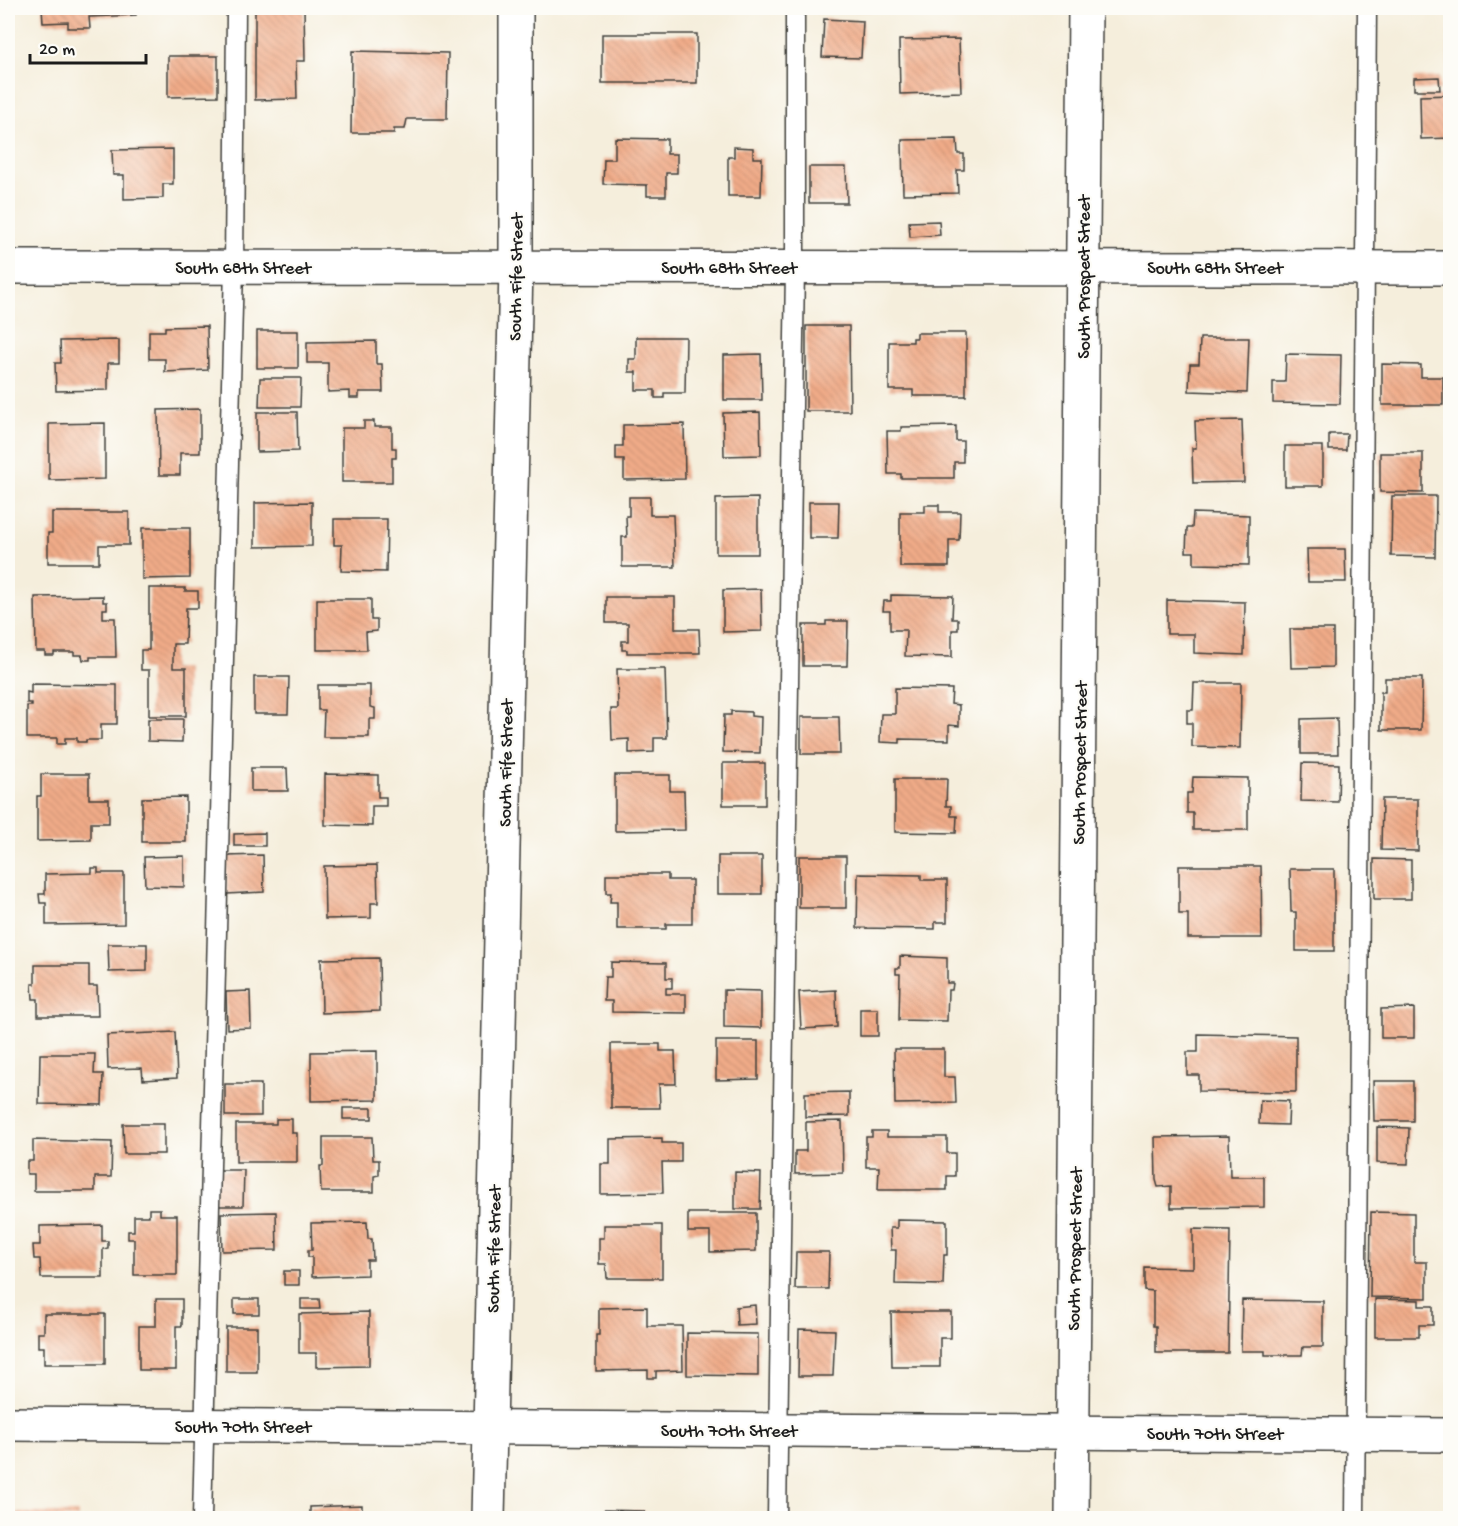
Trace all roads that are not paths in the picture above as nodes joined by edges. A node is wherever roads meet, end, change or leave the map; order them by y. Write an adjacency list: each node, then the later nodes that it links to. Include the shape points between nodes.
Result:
1 (236, 8): 7 (lane)
2 (516, 8): 8 (street, South Fife Street)
3 (795, 8): 9 (lane)
4 (1085, 8): 10 (street, South Prospect Street)
5 (1367, 8): 11 (lane)
6 (8, 267): 7 (street, South 68th Street)
7 (234, 267): 8 (street, South 68th Street); 14 (lane)
8 (516, 267): 9 (street, South 68th Street); 15 (street, South Fife Street)
9 (795, 267): 10 (street, South 68th Street); 16 (lane)
10 (1083, 267): 11 (street, South 68th Street); 17 (street, South Prospect Street)
11 (1366, 267): 12 (street, South 68th Street); 18 (lane)
12 (1450, 268)
13 (8, 1424): 14 (street, South 70th Street)
14 (204, 1425): 15 (street, South 70th Street); 20 (lane)
15 (489, 1428): 16 (street, South 70th Street); 21 (street, South Fife Street)
16 (779, 1430): 17 (street, South 70th Street); 22 (lane)
17 (1072, 1432): 18 (street, South 70th Street); 23 (street, South Prospect Street)
18 (1356, 1434): 19 (street, South 70th Street); 24 (lane)
19 (1450, 1435)
20 (202, 1518)
21 (488, 1518)
22 (777, 1518)
23 (1072, 1518)
24 (1355, 1518)

